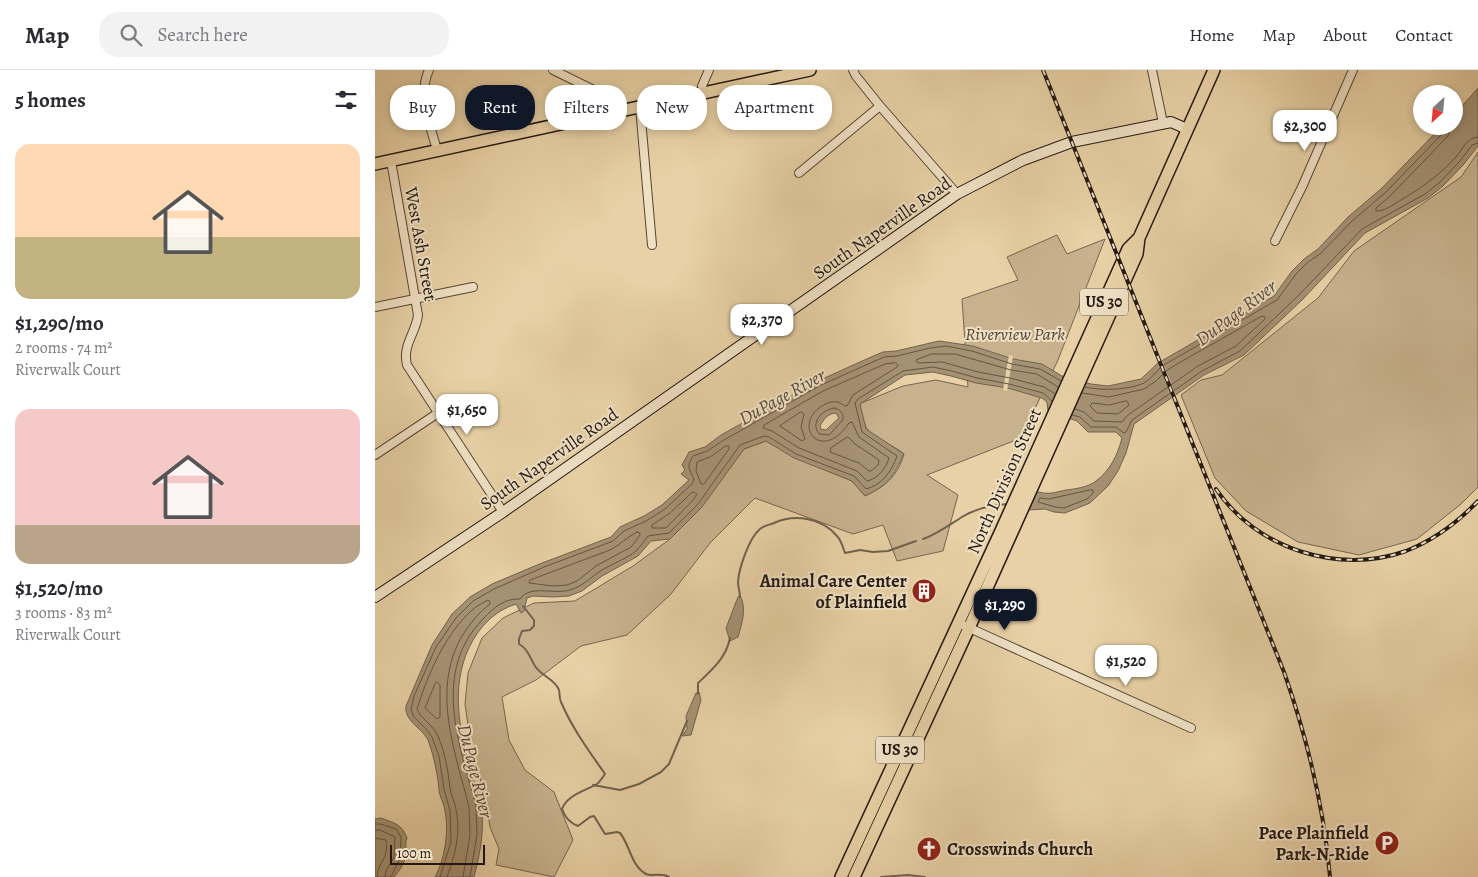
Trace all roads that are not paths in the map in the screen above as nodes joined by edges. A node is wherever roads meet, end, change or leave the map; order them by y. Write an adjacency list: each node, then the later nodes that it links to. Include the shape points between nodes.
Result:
1 (429, 70): 17 (street, via 424,102)
2 (553, 70): 9 (street)
3 (709, 70): 10 (street)
4 (810, 70): 11 (main road)
5 (853, 70): 12 (street)
6 (1152, 70): 13 (street)
7 (1214, 70): 15 (main road, North Division Street / US 30)
8 (1353, 70): 22 (street)
9 (584, 85)
10 (702, 85)
11 (707, 92)
12 (880, 106): 20 (street); 21 (street)
13 (1163, 123): 15 (main road, South Naperville Road, via 1171,122); 21 (main road, South Naperville Road, via 1051,149)
14 (545, 127): 17 (main road)
15 (1187, 129): 28 (main road, North Division Street / US 30, via 1139,238 1137,254)
16 (642, 130): 23 (street)
17 (437, 150): 18 (main road)
18 (391, 161): 19 (main road); 25 (street, West Ash Street)
19 (375, 164)
20 (799, 173)
21 (957, 194): 30 (main road, South Naperville Road)
22 (1275, 241)
23 (652, 245)
24 (473, 287): 25 (street)
25 (415, 298): 26 (street); 27 (street, West Ash Street, via 417,322 407,342 405,359)
26 (375, 307)
27 (438, 413): 29 (street); 30 (street, West Ash Street)
28 (1052, 431): 32 (main road, North Division Street / US 30, via 1016,496); 33 (main road, North Division Street / US 30, via 1030,492)
29 (375, 454)
30 (503, 512): 31 (main road, South Naperville Road)
31 (375, 597)
32 (958, 622): 33 (street); 35 (main road, North Division Street / US 30)
33 (969, 628): 34 (street); 35 (main road, North Division Street / US 30)
34 (1191, 728)
35 (883, 801): 36 (main road, North Division Street / US 30); 37 (main road, North Division Street / US 30)
36 (854, 876)
37 (841, 877)

